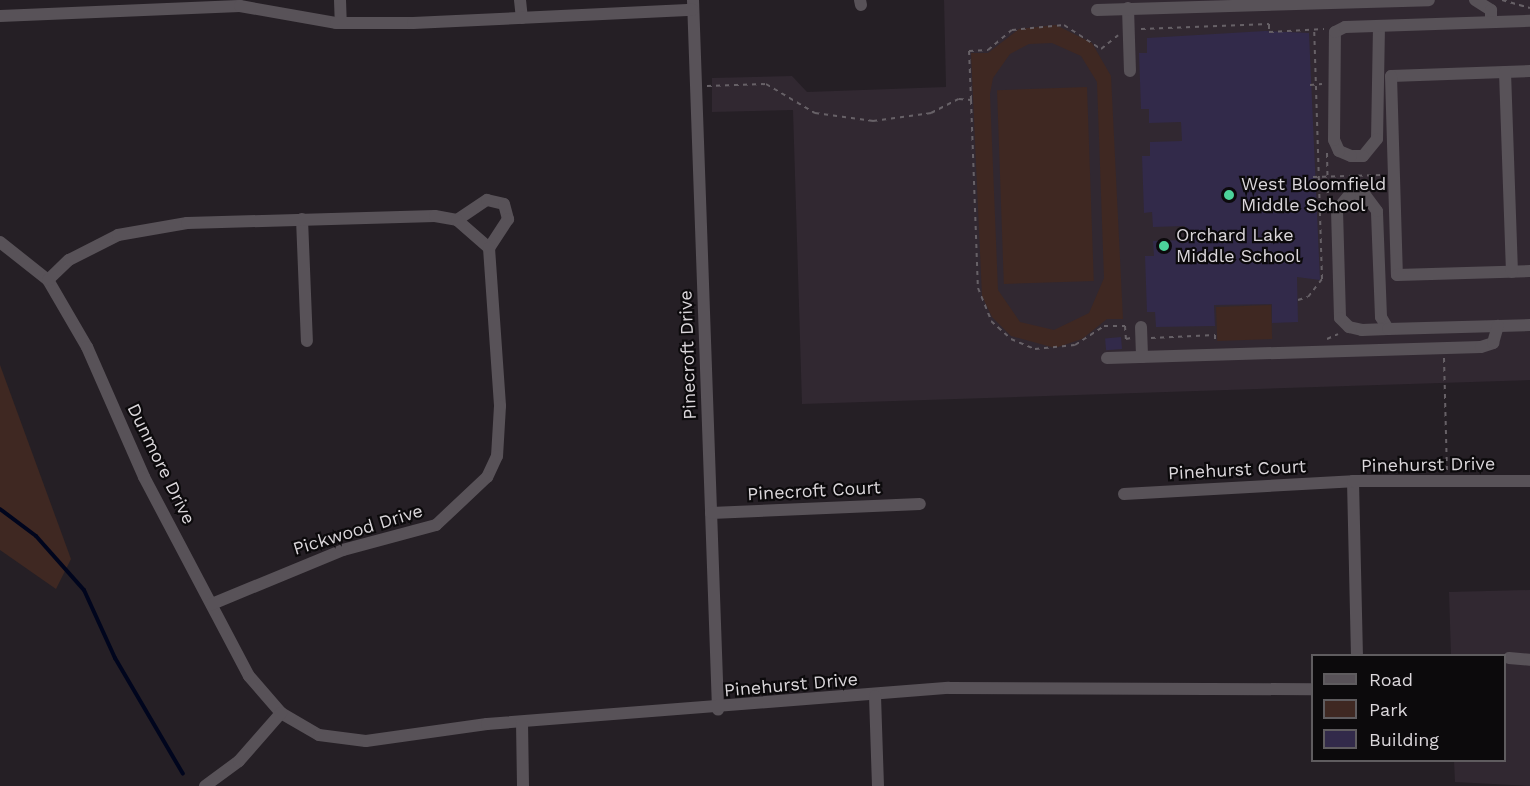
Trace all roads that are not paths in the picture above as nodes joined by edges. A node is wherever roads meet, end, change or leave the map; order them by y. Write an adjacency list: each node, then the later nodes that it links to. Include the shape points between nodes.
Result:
1 (340, 0): 12 (street)
2 (520, 0): 9 (street)
3 (1429, 0): 6 (street)
4 (1475, 0): 11 (street, via 1491,10)
5 (693, 5): 9 (street); 35 (street, Pinecroft Drive)
6 (1128, 8): 7 (street); 14 (street)
7 (1097, 10)
8 (0, 16): 12 (street, via 240,6)
9 (522, 18): 12 (street)
10 (1530, 21): 11 (street)
11 (1491, 22): 13 (street)
12 (341, 24)
13 (1379, 26): 13 (street, via 1345,27 1333,40 1334,140 1339,151 1351,156 1363,156 1377,138)
14 (1130, 71)
15 (1530, 71): 16 (street)
16 (1505, 72): 22 (street); 22 (street, via 1391,76 1397,275)
17 (302, 219): 18 (street, via 426,215); 23 (street, via 148,227 94,246); 28 (street)
18 (457, 220): 20 (street); 20 (street, via 487,200 504,204 508,219)
19 (0, 242): 23 (street, Dunmore Drive)
20 (489, 249): 36 (street, Pickwood Drive, via 494,264 500,406 497,456 487,477 436,525 332,554)
21 (1530, 271): 22 (street)
22 (1512, 272)
23 (48, 280): 36 (street, Dunmore Drive, via 87,347 144,477)
24 (1530, 325): 25 (street)
25 (1498, 326): 26 (street); 29 (street, via 1493,344)
26 (1389, 329): 26 (street, via 1381,317 1377,212 1364,195 1341,200 1337,210 1341,318 1347,325)
27 (1141, 332): 29 (street)
28 (307, 342)
29 (1142, 357): 30 (street)
30 (1107, 358)
31 (1530, 481): 32 (street, Pinehurst Drive)
32 (1353, 482): 33 (street, Pinehurst Court); 37 (street, Pinehurst Drive)
33 (1124, 494)
34 (920, 504): 35 (street, Pinecroft Court)
35 (711, 513): 42 (street, Pinecroft Drive)
36 (212, 604): 43 (street, Dunmore Drive, via 249,676)
37 (1357, 654)
38 (1509, 658): 39 (street)
39 (1530, 660)
40 (1311, 689): 41 (street, Pinehurst Drive, via 949,688)
41 (875, 696): 42 (street, Pinehurst Drive); 47 (street)
42 (718, 710): 44 (street, Pinehurst Drive)
43 (281, 712): 44 (street, Pinehurst Drive, via 319,735 366,741); 45 (street, via 238,761)
44 (522, 722): 46 (street)
45 (205, 786)
46 (523, 786)
47 (878, 786)

